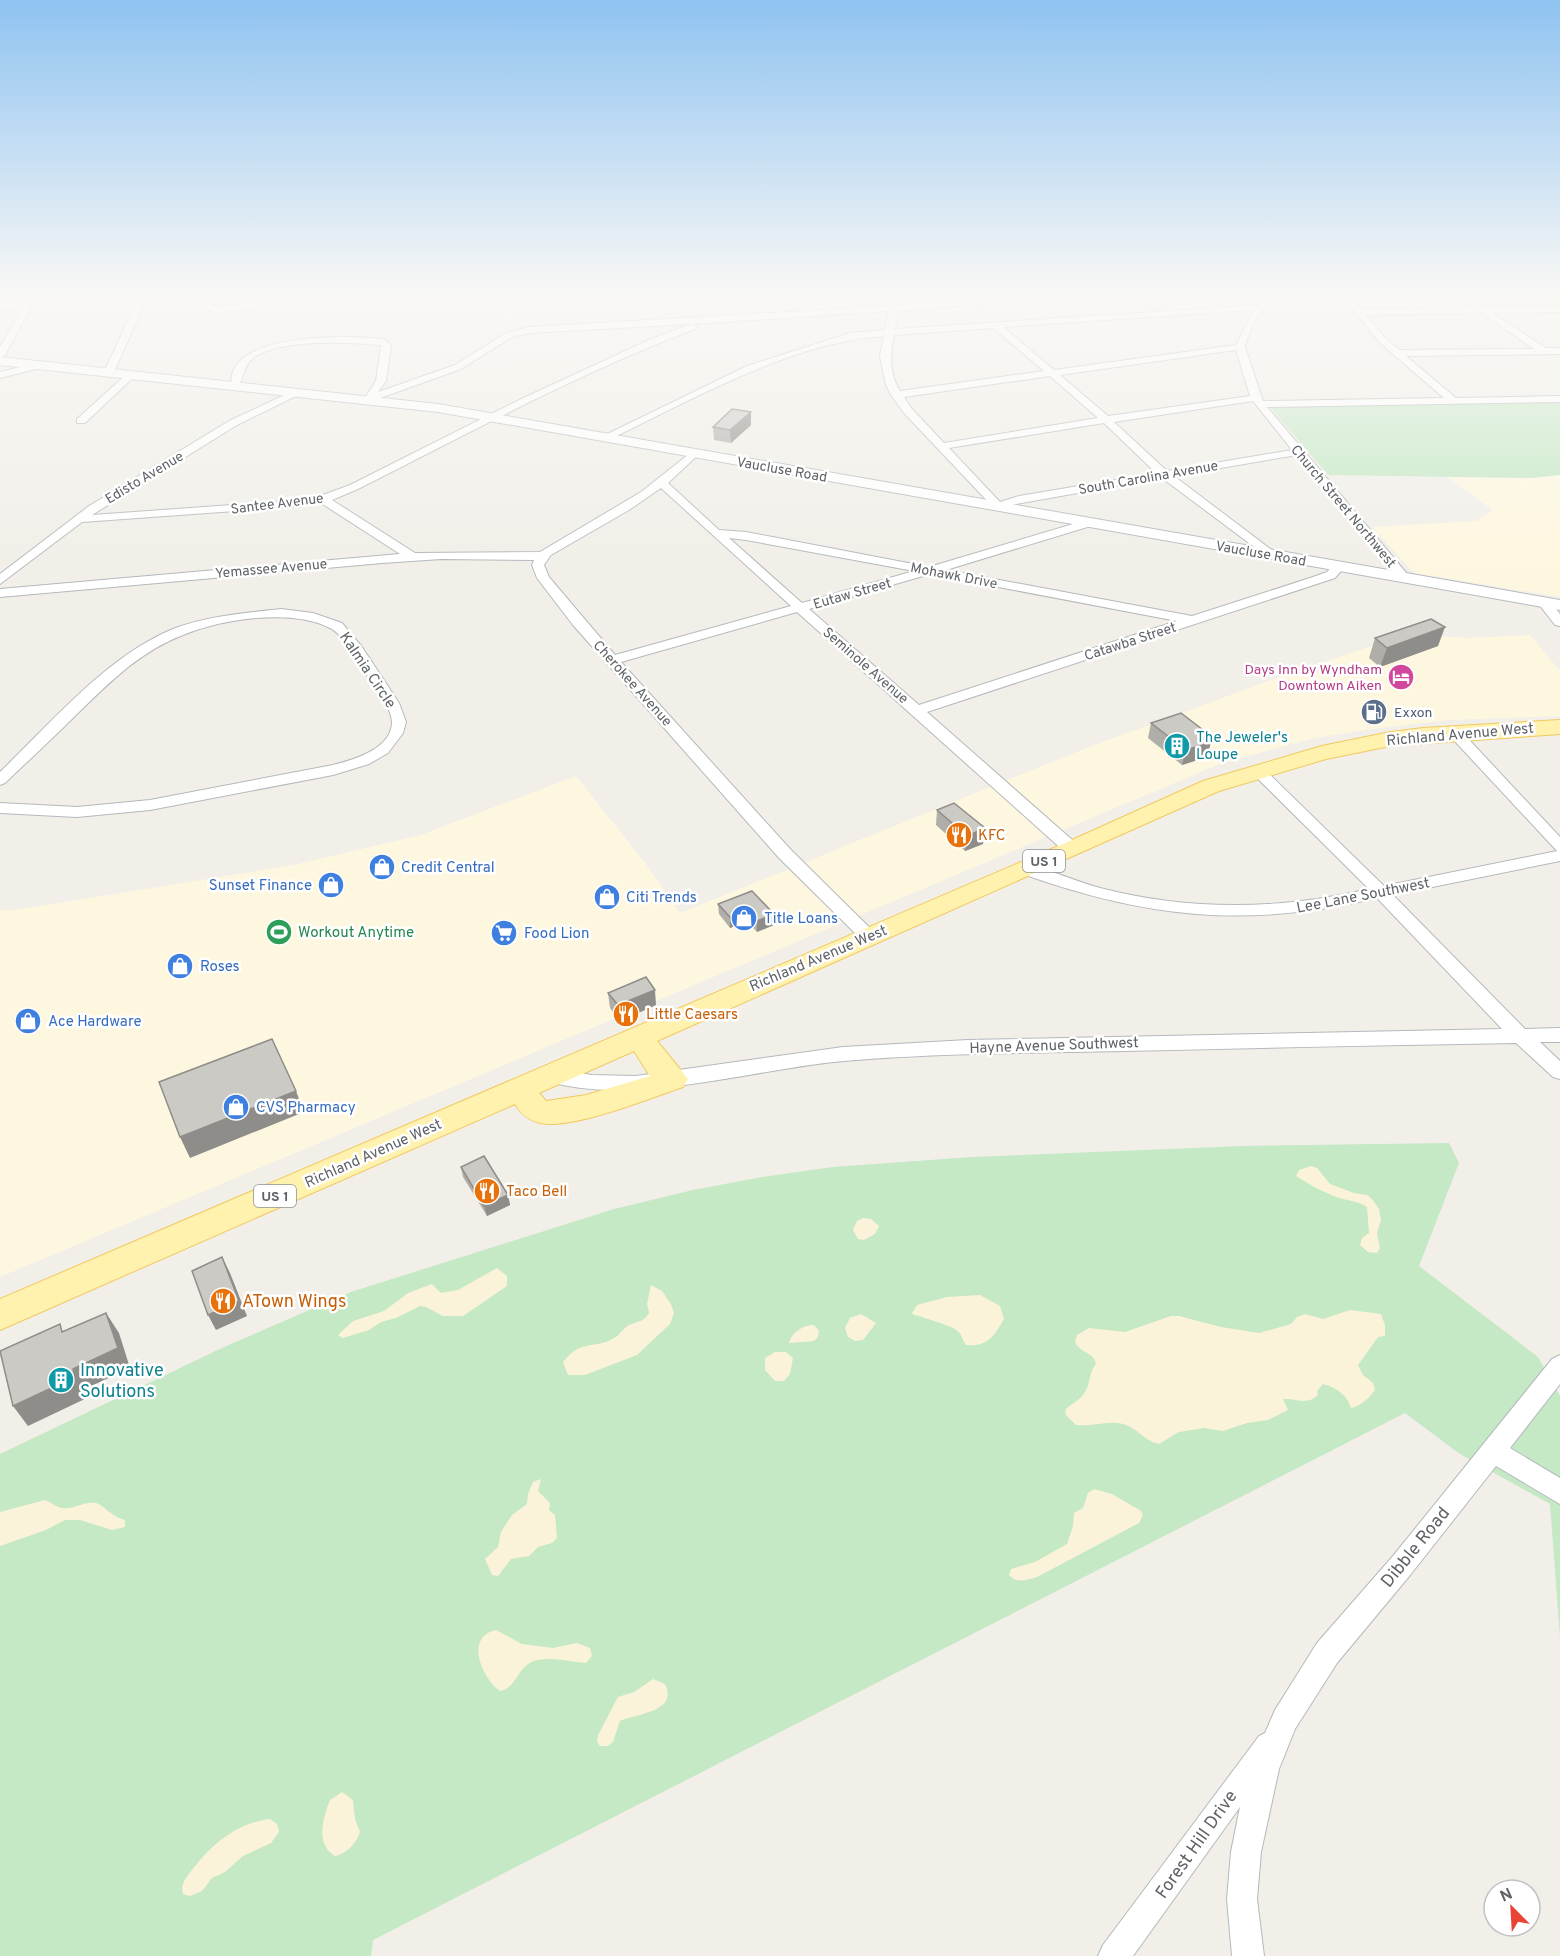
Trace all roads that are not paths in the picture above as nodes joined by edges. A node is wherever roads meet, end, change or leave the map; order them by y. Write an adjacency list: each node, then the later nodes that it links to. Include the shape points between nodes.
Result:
1 (124, 382): 21 (street)
2 (207, 382): 12 (street, Vaucluse Road)
3 (380, 382): 15 (street)
4 (416, 382): 15 (street)
5 (567, 382): 19 (street, Santee Avenue)
6 (718, 382): 22 (street)
7 (891, 382): 14 (street)
8 (984, 382): 14 (street)
9 (1059, 382): 20 (street)
10 (1252, 382): 17 (street, Church Street Northwest)
11 (1432, 382): 18 (street)
12 (235, 385): 13 (street, Vaucluse Road)
13 (299, 392): 15 (street, Vaucluse Road); 30 (street, Edisto Avenue, via 214,434)
14 (896, 395): 23 (street)
15 (369, 399): 19 (street, Vaucluse Road)
16 (1560, 399): 18 (street)
17 (1258, 401): 18 (street); 20 (street); 24 (street, Church Street Northwest)
18 (1454, 401)
19 (492, 417): 22 (street, Vaucluse Road); 28 (street, Santee Avenue)
20 (1105, 420): 23 (street); 26 (street)
21 (81, 421)
22 (604, 438): 25 (street, Vaucluse Road)
23 (942, 446): 29 (street)
24 (1298, 452): 26 (street, South Carolina Avenue); 38 (street, Church Street Northwest)
25 (694, 453): 27 (street); 29 (street, Vaucluse Road)
26 (1164, 474): 29 (street, South Carolina Avenue); 33 (street)
27 (662, 482): 32 (street, Seminole Avenue); 34 (street)
28 (323, 499): 30 (street, Santee Avenue); 35 (street)
29 (998, 506): 31 (street, Vaucluse Road)
30 (80, 519): 39 (street, Edisto Avenue)
31 (1090, 523): 33 (street, Vaucluse Road); 37 (street, Eutaw Street)
32 (716, 533): 37 (street, Mohawk Drive); 43 (street, Seminole Avenue)
33 (1269, 554): 36 (street, Vaucluse Road)
34 (543, 556): 35 (street, Yemassee Avenue); 46 (street, Cherokee Avenue, via 538,565 543,578)
35 (413, 557): 40 (street, Yemassee Avenue)
36 (1339, 566): 38 (street, Vaucluse Road); 44 (street, Catawba Street, via 1331,575)
37 (932, 570): 43 (street, Eutaw Street); 44 (street, Mohawk Drive)
38 (1404, 578): 41 (street, Vaucluse Road)
39 (0, 580)
40 (0, 593)
41 (1544, 603): 42 (street, Vaucluse Road); 45 (street)
42 (1560, 605)
43 (801, 608): 46 (street, Eutaw Street); 47 (street, Seminole Avenue)
44 (1192, 620): 47 (street, Catawba Street)
45 (1560, 622)
46 (613, 660): 58 (street, Cherokee Avenue, via 777,845)
47 (917, 711): 54 (street, Seminole Avenue)
48 (1560, 727): 49 (main road, Richland Avenue West / US 1)
49 (1454, 732): 50 (main road, Richland Avenue West / US 1, via 1348,747); 53 (street)
50 (1258, 771): 54 (main road, Richland Avenue West / US 1, via 1211,786); 57 (street)
51 (0, 780): 52 (street, Kalmia Circle, via 123,662 178,632 233,618 281,613 313,617 337,626 392,703 399,722 392,740 376,754 358,764 333,770 126,808 56,813)
52 (0, 808)
53 (1560, 847)
54 (1072, 849): 56 (main road, Richland Avenue West / US 1)
55 (1560, 856): 57 (street, Lee Lane Southwest)
56 (1026, 869): 57 (street, Lee Lane Southwest, via 1072,887 1198,910 1286,909); 58 (main road, Richland Avenue West / US 1)
57 (1381, 892): 59 (street, via 1464,982)
58 (868, 936): 61 (main road, Richland Avenue West / US 1)
59 (1520, 1035): 60 (street, Hayne Avenue Southwest); 62 (street); 64 (street, Hayne Avenue Southwest, via 968,1047 843,1054)
60 (1560, 1035)
61 (639, 1037): 63 (main road, Richland Avenue West / US 1); 64 (main road, via 660,1068)
62 (1560, 1072)
63 (550, 1075): 64 (street, Hayne Avenue Southwest, via 617,1083); 65 (main road, Richland Avenue West / US 1)
64 (673, 1079): 65 (main road, via 549,1113 536,1110)
65 (520, 1088): 66 (main road, Richland Avenue West / US 1)
66 (0, 1315)
67 (1560, 1366): 68 (street, Dibble Road)
68 (1552, 1390): 69 (street, Dibble Road)
69 (1491, 1450): 70 (street); 71 (street, Dibble Road, via 1402,1565 1327,1653)
70 (1560, 1492)
71 (1279, 1733): 72 (street, Forest Hill Drive, via 1227,1796); 73 (street, via 1265,1769 1246,1852 1242,1899)
72 (1114, 1956)
73 (1248, 1956)

